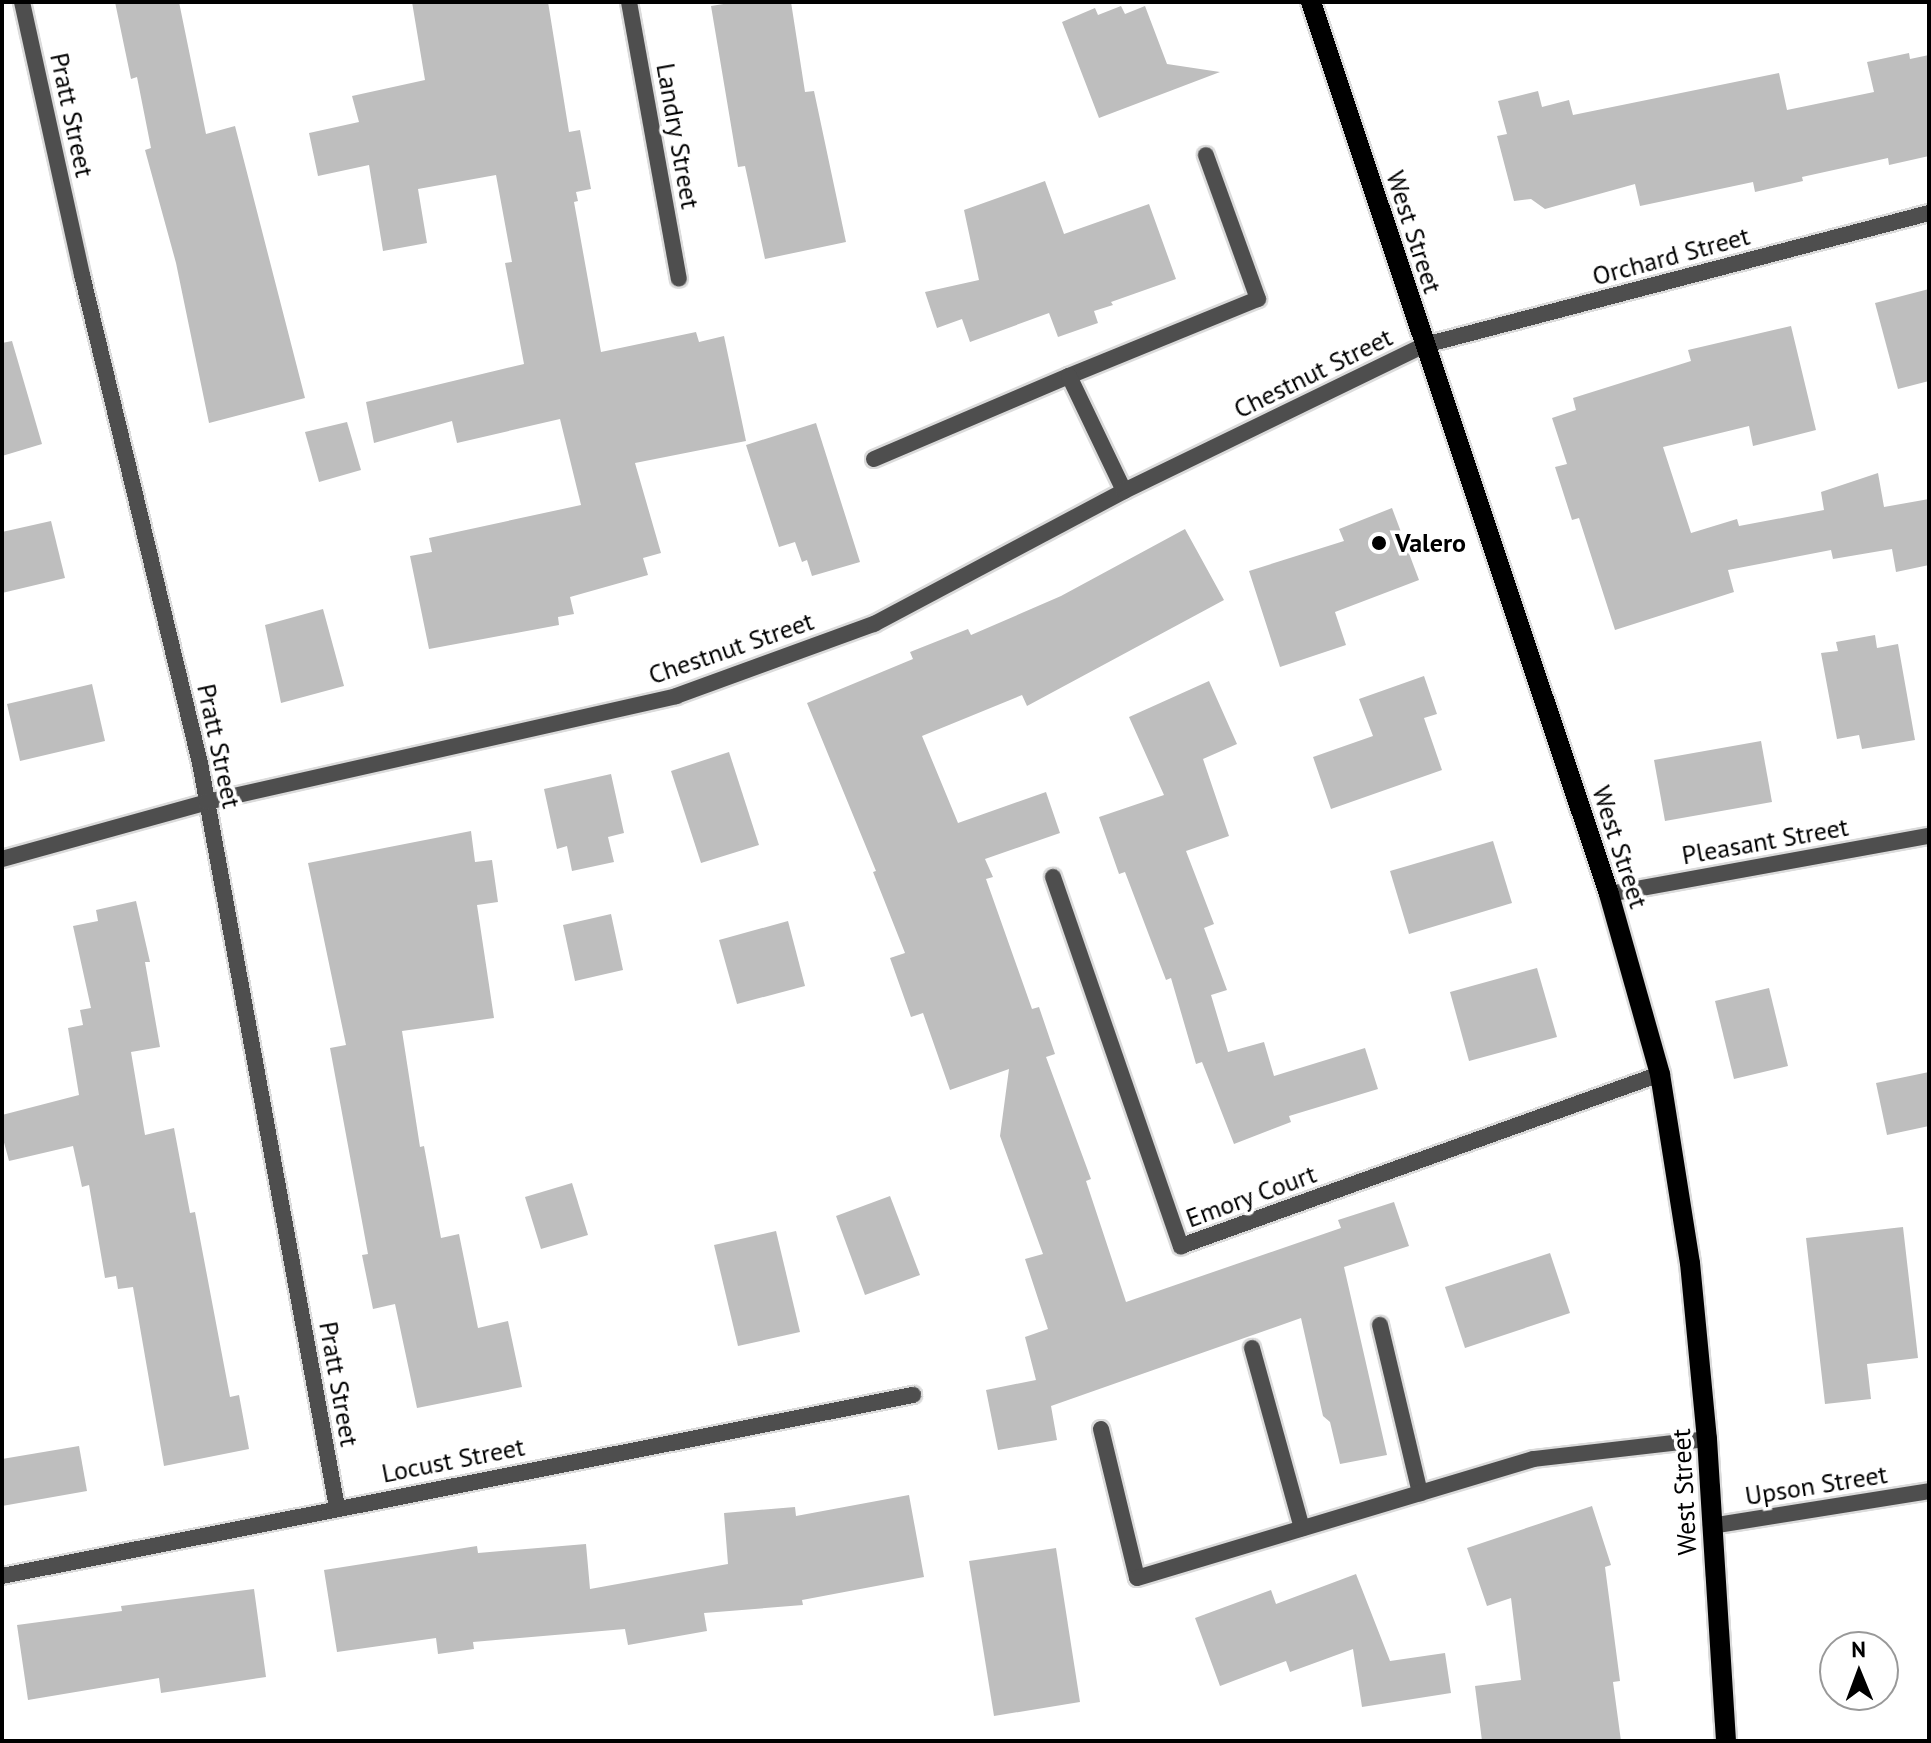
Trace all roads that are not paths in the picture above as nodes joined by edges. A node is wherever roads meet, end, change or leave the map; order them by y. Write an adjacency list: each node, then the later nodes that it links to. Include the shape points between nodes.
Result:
1 (22, 2): 11 (street, Pratt Street)
2 (629, 2): 6 (street, Landry Street)
3 (1311, 2): 7 (main road, West Street)
4 (1206, 155): 8 (street, via 1258,299)
5 (1929, 213): 7 (street, Orchard Street)
6 (679, 279)
7 (1425, 345): 10 (street, Chestnut Street); 15 (main road, West Street)
8 (1069, 376): 9 (street); 10 (street)
9 (874, 459)
10 (1124, 491): 11 (street, Chestnut Street, via 874,624 676,696)
11 (207, 802): 13 (street, Chestnut Street); 24 (street, Pratt Street)
12 (1929, 836): 15 (street, Pleasant Street)
13 (2, 859)
14 (1053, 877): 16 (street, Emory Court, via 1181,1246)
15 (1609, 894): 16 (main road, West Street)
16 (1660, 1074): 21 (main road, West Street, via 1683,1209)
17 (1380, 1325): 23 (street)
18 (1252, 1348): 26 (street)
19 (913, 1395): 24 (street, Locust Street)
20 (1101, 1429): 26 (street, via 1137,1578)
21 (1707, 1439): 23 (street, via 1534,1459); 25 (main road, West Street)
22 (1929, 1491): 25 (street, Upson Street)
23 (1420, 1493): 26 (street)
24 (337, 1507): 27 (street, Locust Street)
25 (1711, 1526): 28 (main road, West Street)
26 (1302, 1528)
27 (2, 1576)
28 (1726, 1741)

